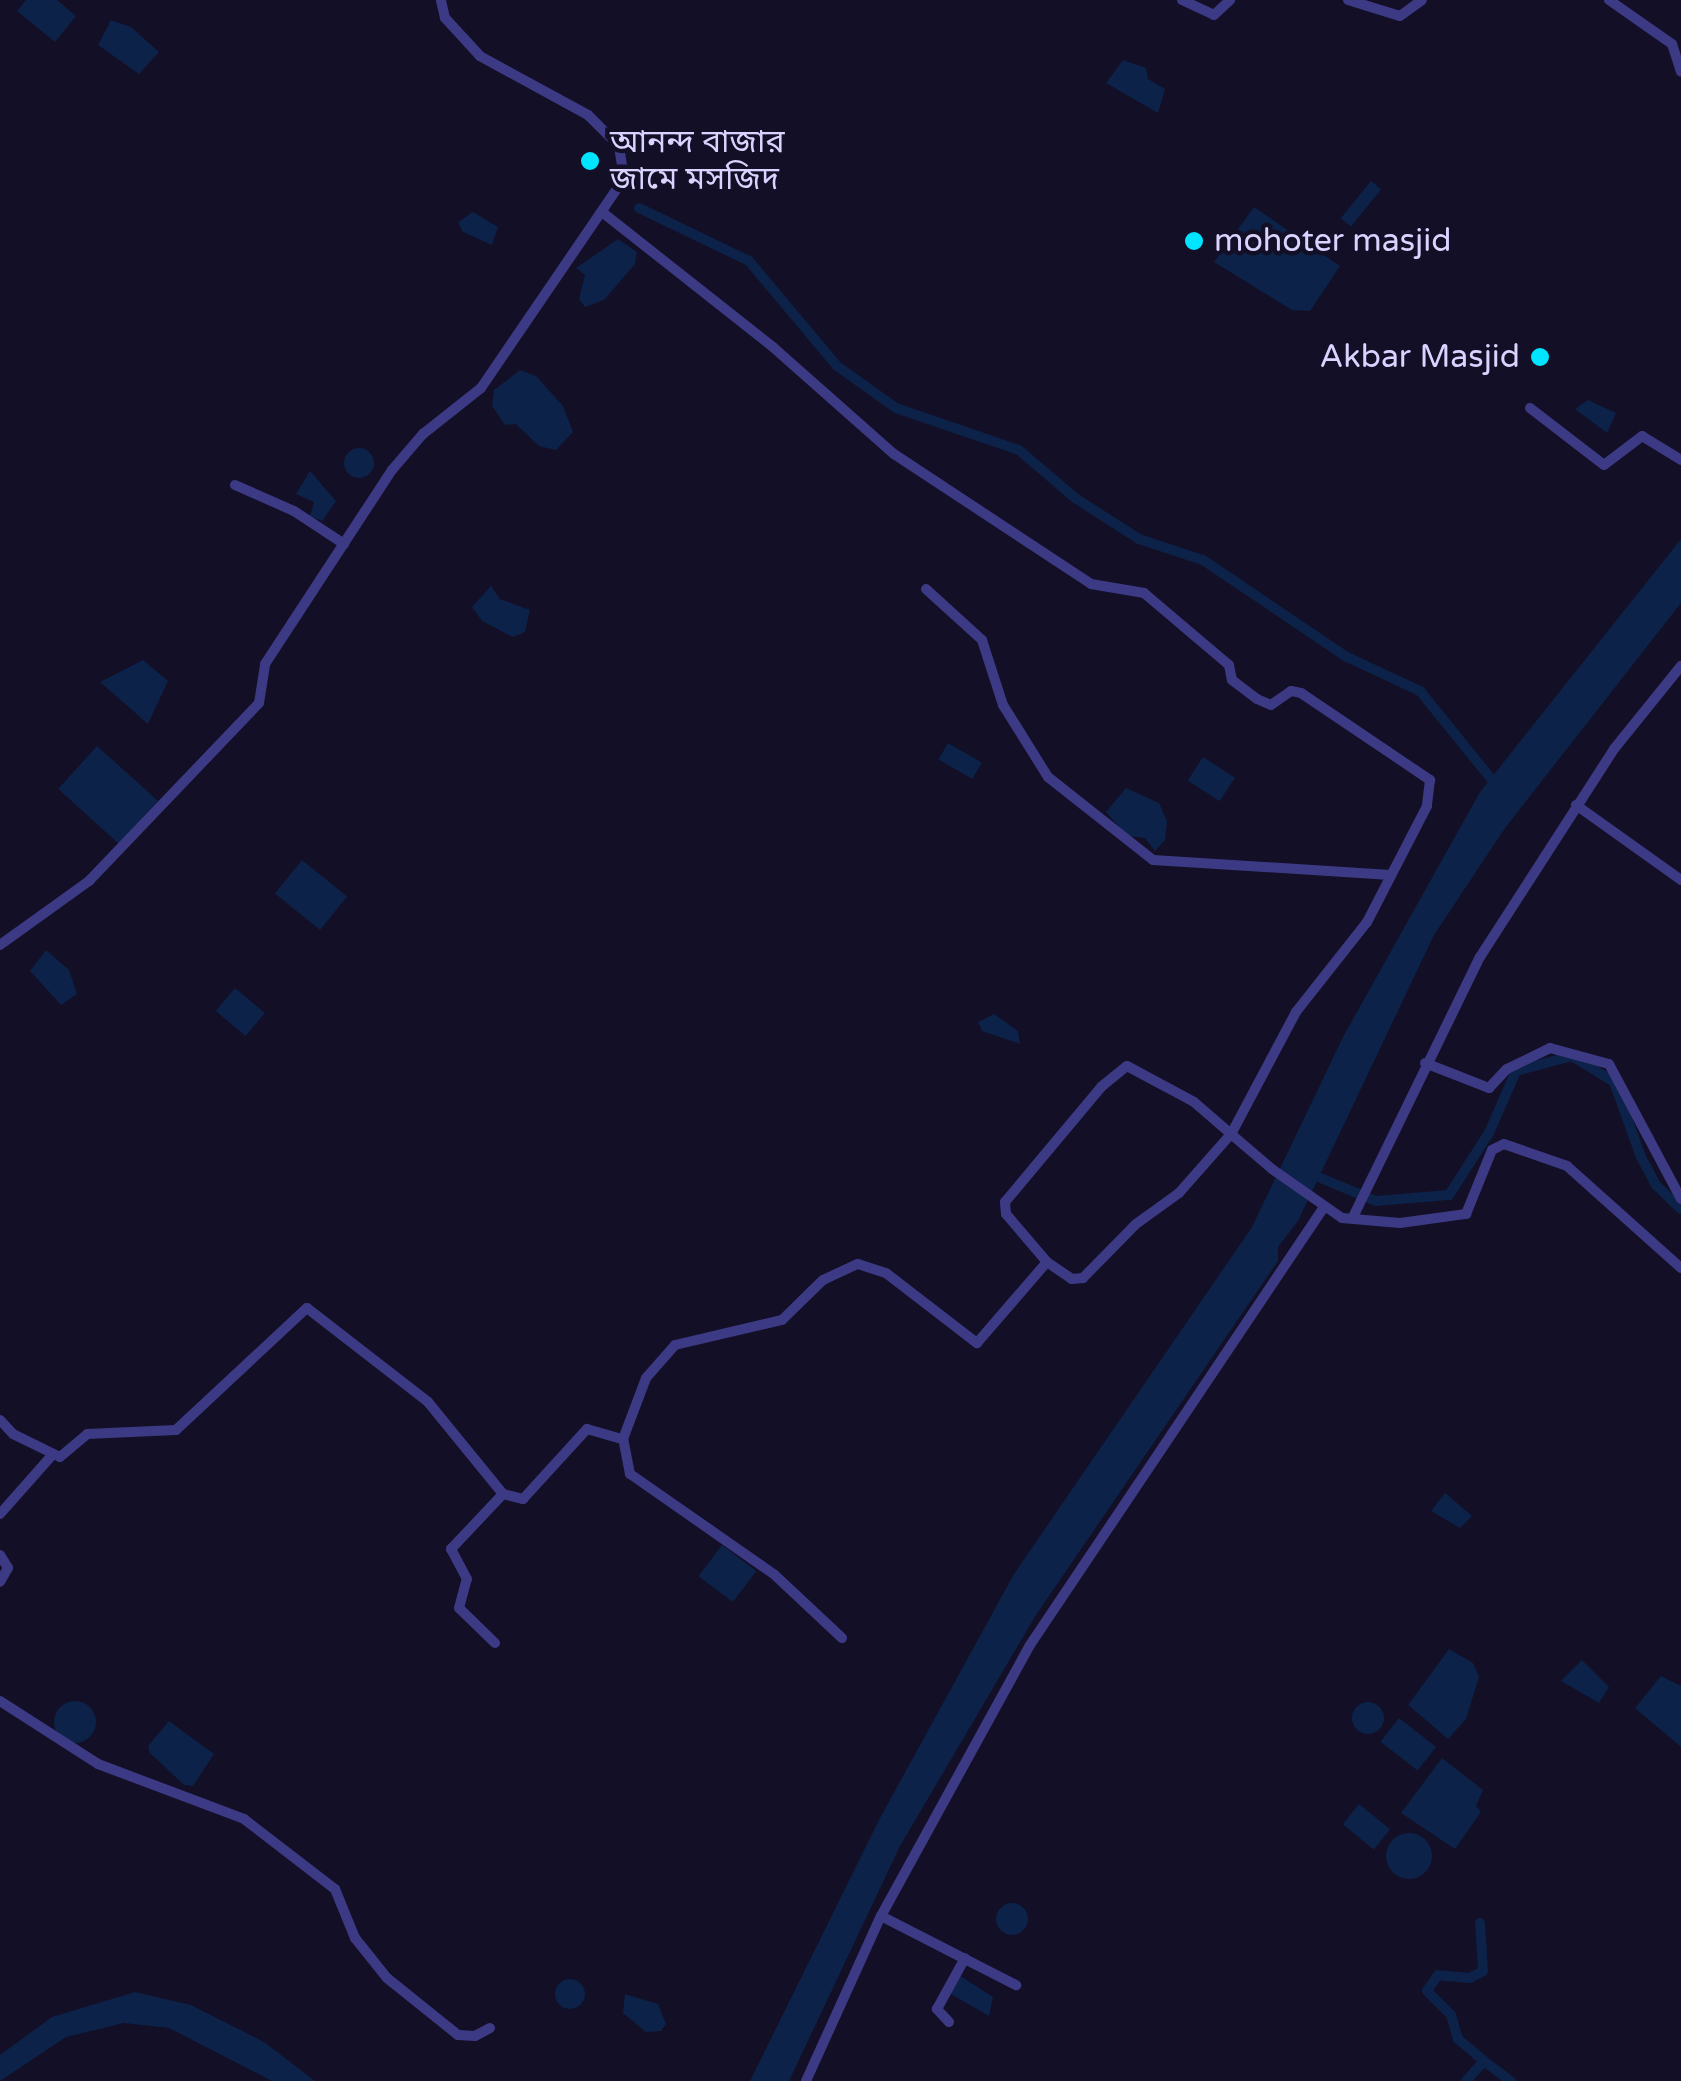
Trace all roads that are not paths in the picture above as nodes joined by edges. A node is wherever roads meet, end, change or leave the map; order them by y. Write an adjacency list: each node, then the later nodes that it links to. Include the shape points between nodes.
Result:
1 (441, 0): 8 (street, via 446,18 480,56 588,116 619,146 624,178)
2 (1182, 0): 3 (street, via 1214,16)
3 (1230, 0)
4 (1348, 0): 5 (street, via 1400,16)
5 (1422, 0)
6 (1609, 0): 7 (street, via 1672,44 1672,62)
7 (1681, 72)
8 (602, 212): 12 (street, via 481,388 409,449); 16 (street, via 774,348 894,454 1091,584 1144,594 1229,665 1232,680 1257,699 1271,705 1291,691 1301,694 1430,780 1427,806)
9 (1530, 408): 10 (street, via 1604,464 1642,436)
10 (1681, 460)
11 (235, 485): 12 (street, via 294,511)
12 (344, 544): 18 (street, via 265,664 260,703 88,881)
13 (926, 588): 16 (street, via 982,640 1003,705 1048,777 1153,860)
14 (1681, 666): 15 (street, via 1648,701)
15 (1576, 805): 17 (street); 19 (street, via 1480,957)
16 (1391, 874): 20 (street, via 1367,922 1296,1012)
17 (1681, 880)
18 (0, 945)
19 (1426, 1063): 21 (street, via 1490,1088 1508,1069 1550,1048 1609,1064); 23 (street)
20 (1231, 1134): 22 (street); 24 (street, via 1178,1194 1136,1224 1082,1278); 24 (street, via 1156,1078 1135,1067 1117,1070 1004,1205)
21 (1681, 1199)
22 (1324, 1207): 23 (street, via 1342,1218); 36 (street, via 1056,1602)
23 (1356, 1211): 25 (street, via 1400,1223 1466,1214 1492,1150 1504,1144 1567,1166)
24 (1047, 1262): 27 (street, via 977,1344 886,1272 846,1267 782,1320 666,1352 640,1391)
25 (1681, 1268)
26 (0, 1420): 28 (street)
27 (623, 1439): 29 (street, via 587,1429 523,1499); 33 (street, via 624,1461 643,1487 751,1557)
28 (53, 1454): 29 (street, via 60,1457 88,1434 176,1430 306,1308 428,1402); 30 (street)
29 (502, 1494): 34 (street, via 450,1549 468,1579 459,1608)
30 (0, 1514)
31 (0, 1556): 32 (street, via 8,1568)
32 (0, 1582)
33 (842, 1638)
34 (495, 1643)
35 (0, 1700): 40 (street, via 98,1764 244,1818 335,1889 355,1938 387,1978 458,2035)
36 (881, 1916): 37 (street); 41 (street)
37 (965, 1958): 38 (street); 39 (street, via 937,2009)
38 (1016, 1984)
39 (950, 2022)
40 (490, 2028)
41 (806, 2081)

